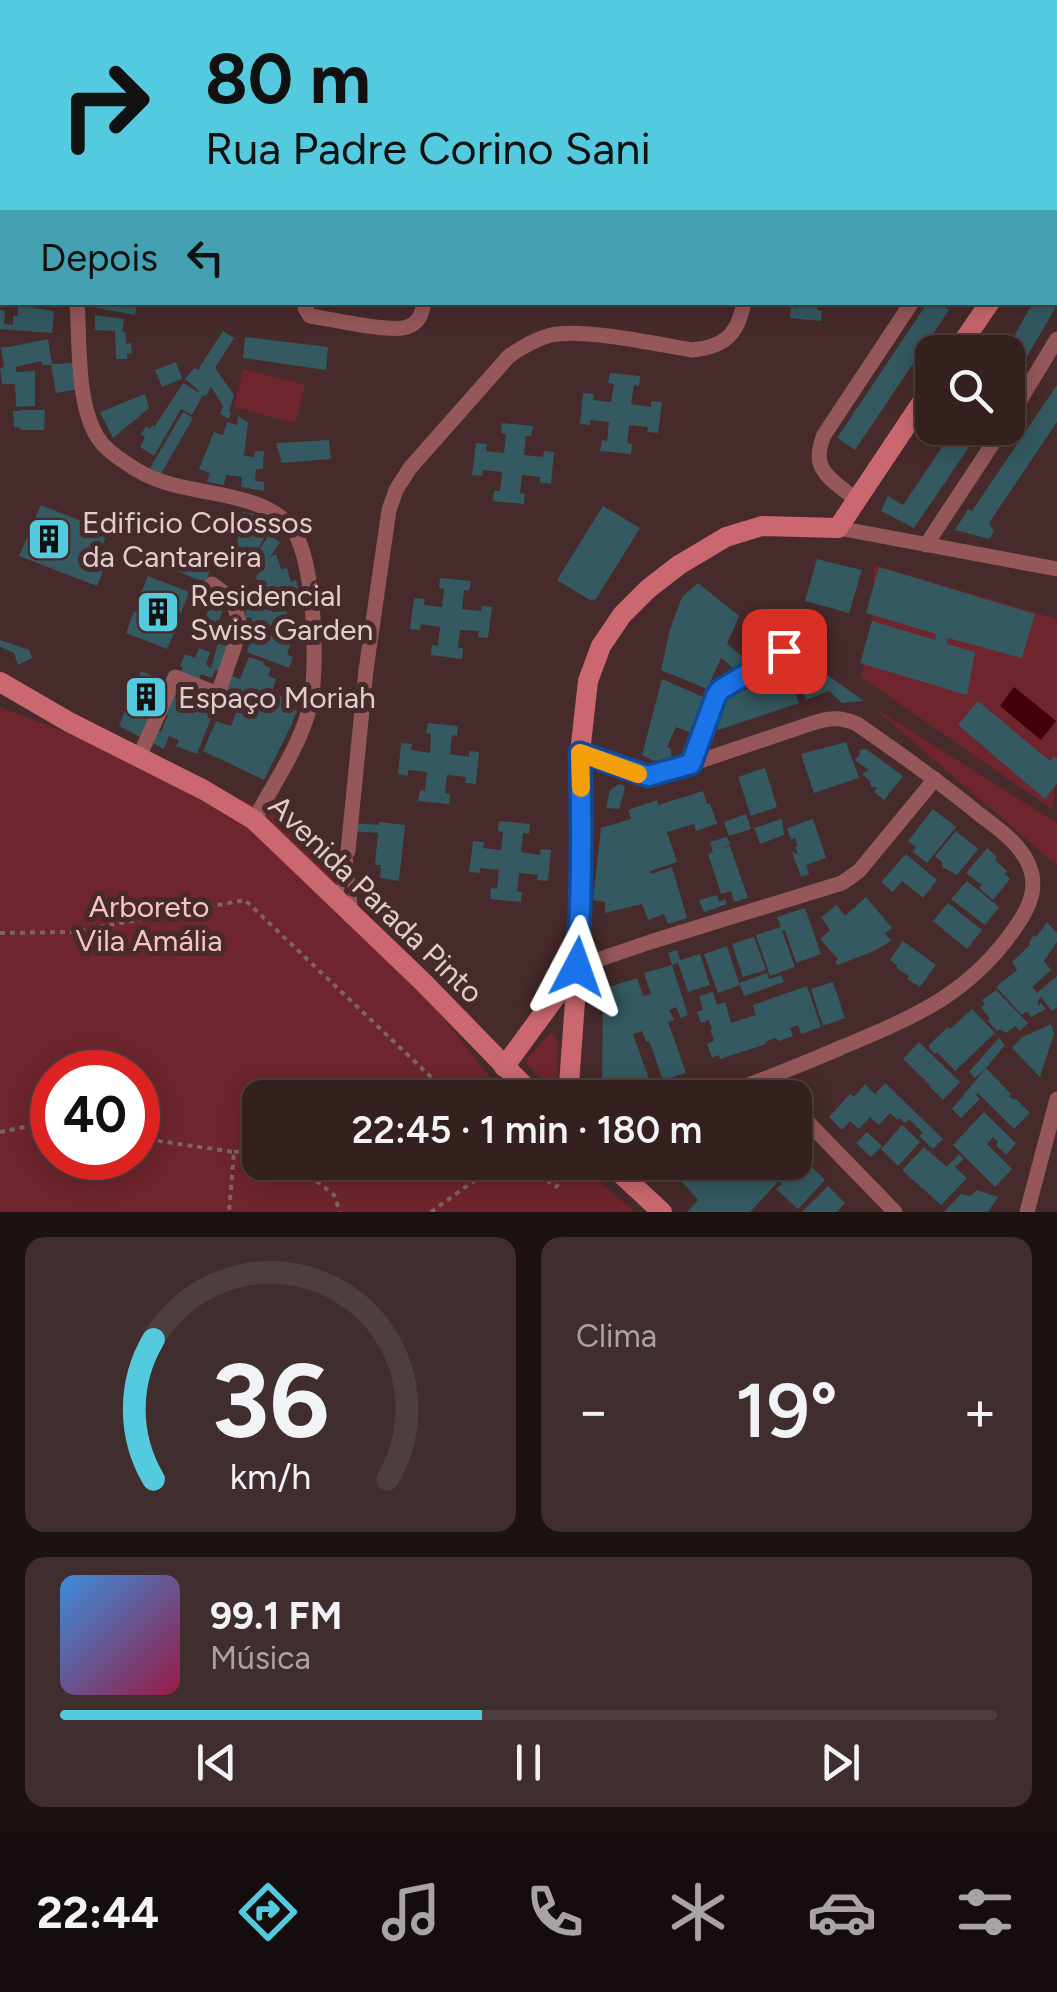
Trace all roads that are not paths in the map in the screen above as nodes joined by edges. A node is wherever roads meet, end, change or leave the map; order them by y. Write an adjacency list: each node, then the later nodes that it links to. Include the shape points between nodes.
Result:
1 (77, 305): 23 (street, via 82,384 98,439 138,472 171,486 274,512 306,555 314,668 310,707)
2 (304, 305): 3 (street, via 310,316 396,329 413,324)
3 (424, 305)
4 (743, 305): 24 (street, via 734,332 711,348 576,333 530,343 510,356 410,468 389,510)
5 (910, 305): 12 (street, via 818,450 824,472)
6 (988, 305): 7 (street)
7 (968, 335)
8 (1057, 339): 9 (street)
9 (1025, 392)
10 (915, 412): 12 (street)
11 (991, 445): 14 (street)
12 (856, 500): 13 (street)
13 (838, 528): 14 (street); 19 (street, via 762,526 726,538 648,589 601,646 588,681)
14 (926, 544): 15 (street)
15 (1057, 569)
16 (212, 584): 20 (street, via 232,599 241,628 218,694 174,677)
17 (784, 651): 21 (street, via 720,690)
18 (0, 682): 20 (street, Avenida Parada Pinto)
19 (580, 753): 21 (street, via 648,776); 27 (street)
20 (139, 757): 23 (street, Avenida Parada Pinto)
21 (691, 764): 22 (street, via 844,718)
22 (935, 779): 27 (street, via 842,884); 31 (street, via 1018,846 1034,883 1028,908 973,977 941,1001)
23 (254, 820): 25 (street, Avenida Parada Pinto)
24 (348, 851): 25 (lane); 26 (lane)
25 (338, 900): 26 (street, Avenida Parada Pinto)
26 (354, 916): 30 (street, Avenida Parada Pinto)
27 (577, 967): 28 (street); 29 (street)
28 (535, 1025): 29 (street, via 556,1024); 30 (street)
29 (573, 1036): 33 (street)
30 (504, 1067): 32 (street, Avenida Parada Pinto)
31 (766, 1079): 34 (street)
32 (517, 1080)
33 (571, 1080)
34 (763, 1080)
35 (1057, 1099): 42 (street)
36 (812, 1127): 41 (street)
37 (627, 1180): 39 (street)
38 (635, 1180): 39 (street)
39 (636, 1189): 40 (street)
40 (662, 1212)
41 (895, 1212)
42 (1027, 1212)

